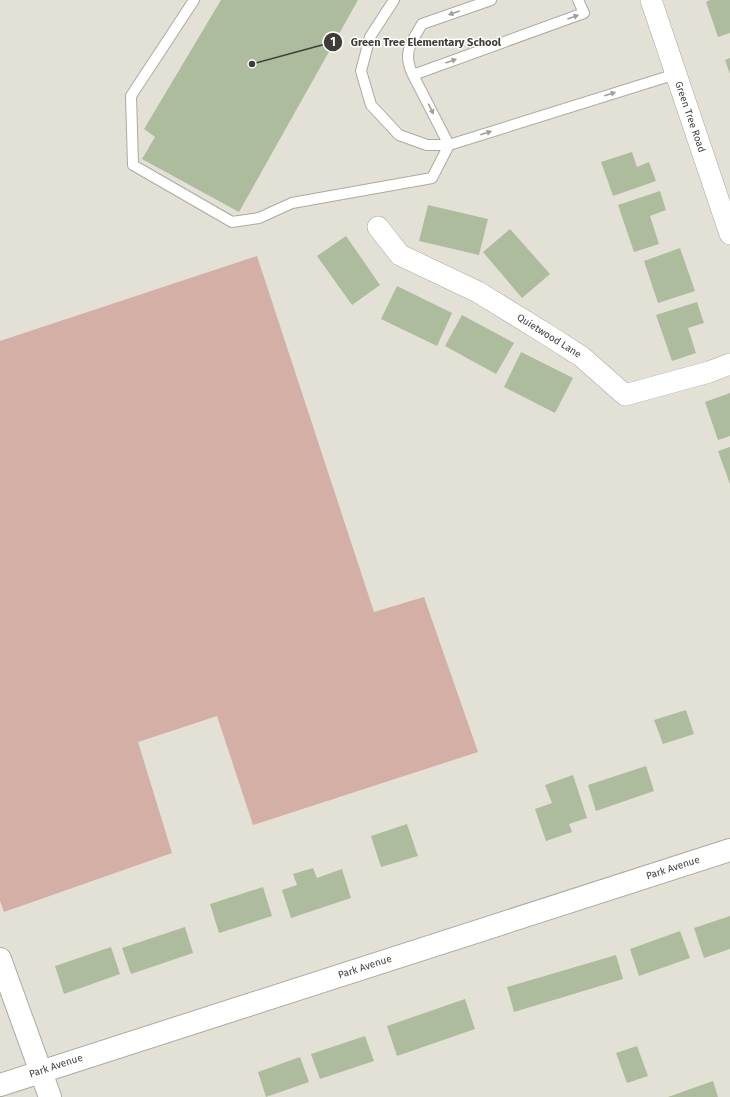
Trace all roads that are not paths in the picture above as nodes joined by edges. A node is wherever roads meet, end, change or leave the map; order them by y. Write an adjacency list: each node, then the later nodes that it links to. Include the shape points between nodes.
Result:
1 (194, 0): 8 (lane, via 131,96 133,165 232,222 259,218 292,203 432,178)
2 (394, 0): 8 (lane, via 370,37 361,71 370,105 399,136 427,145)
3 (491, 0): 7 (lane, one-way to 7, via 422,24 408,49 408,65)
4 (578, 0): 7 (lane, one-way to 4, via 584,13)
5 (651, 0): 6 (street, Green Tree Road)
6 (676, 74): 8 (lane, one-way to 6); 10 (street, Green Tree Road)
7 (413, 75): 8 (lane, one-way to 8)
8 (449, 145)
9 (378, 227): 11 (street, Quietwood Lane, via 400,255 478,292 551,337 582,357 625,395)
10 (730, 234)
11 (730, 364)
12 (730, 850): 14 (street, Park Avenue)
13 (0, 959): 14 (street)
14 (41, 1070): 15 (street, Park Avenue); 16 (street)
15 (0, 1085)
16 (50, 1097)

